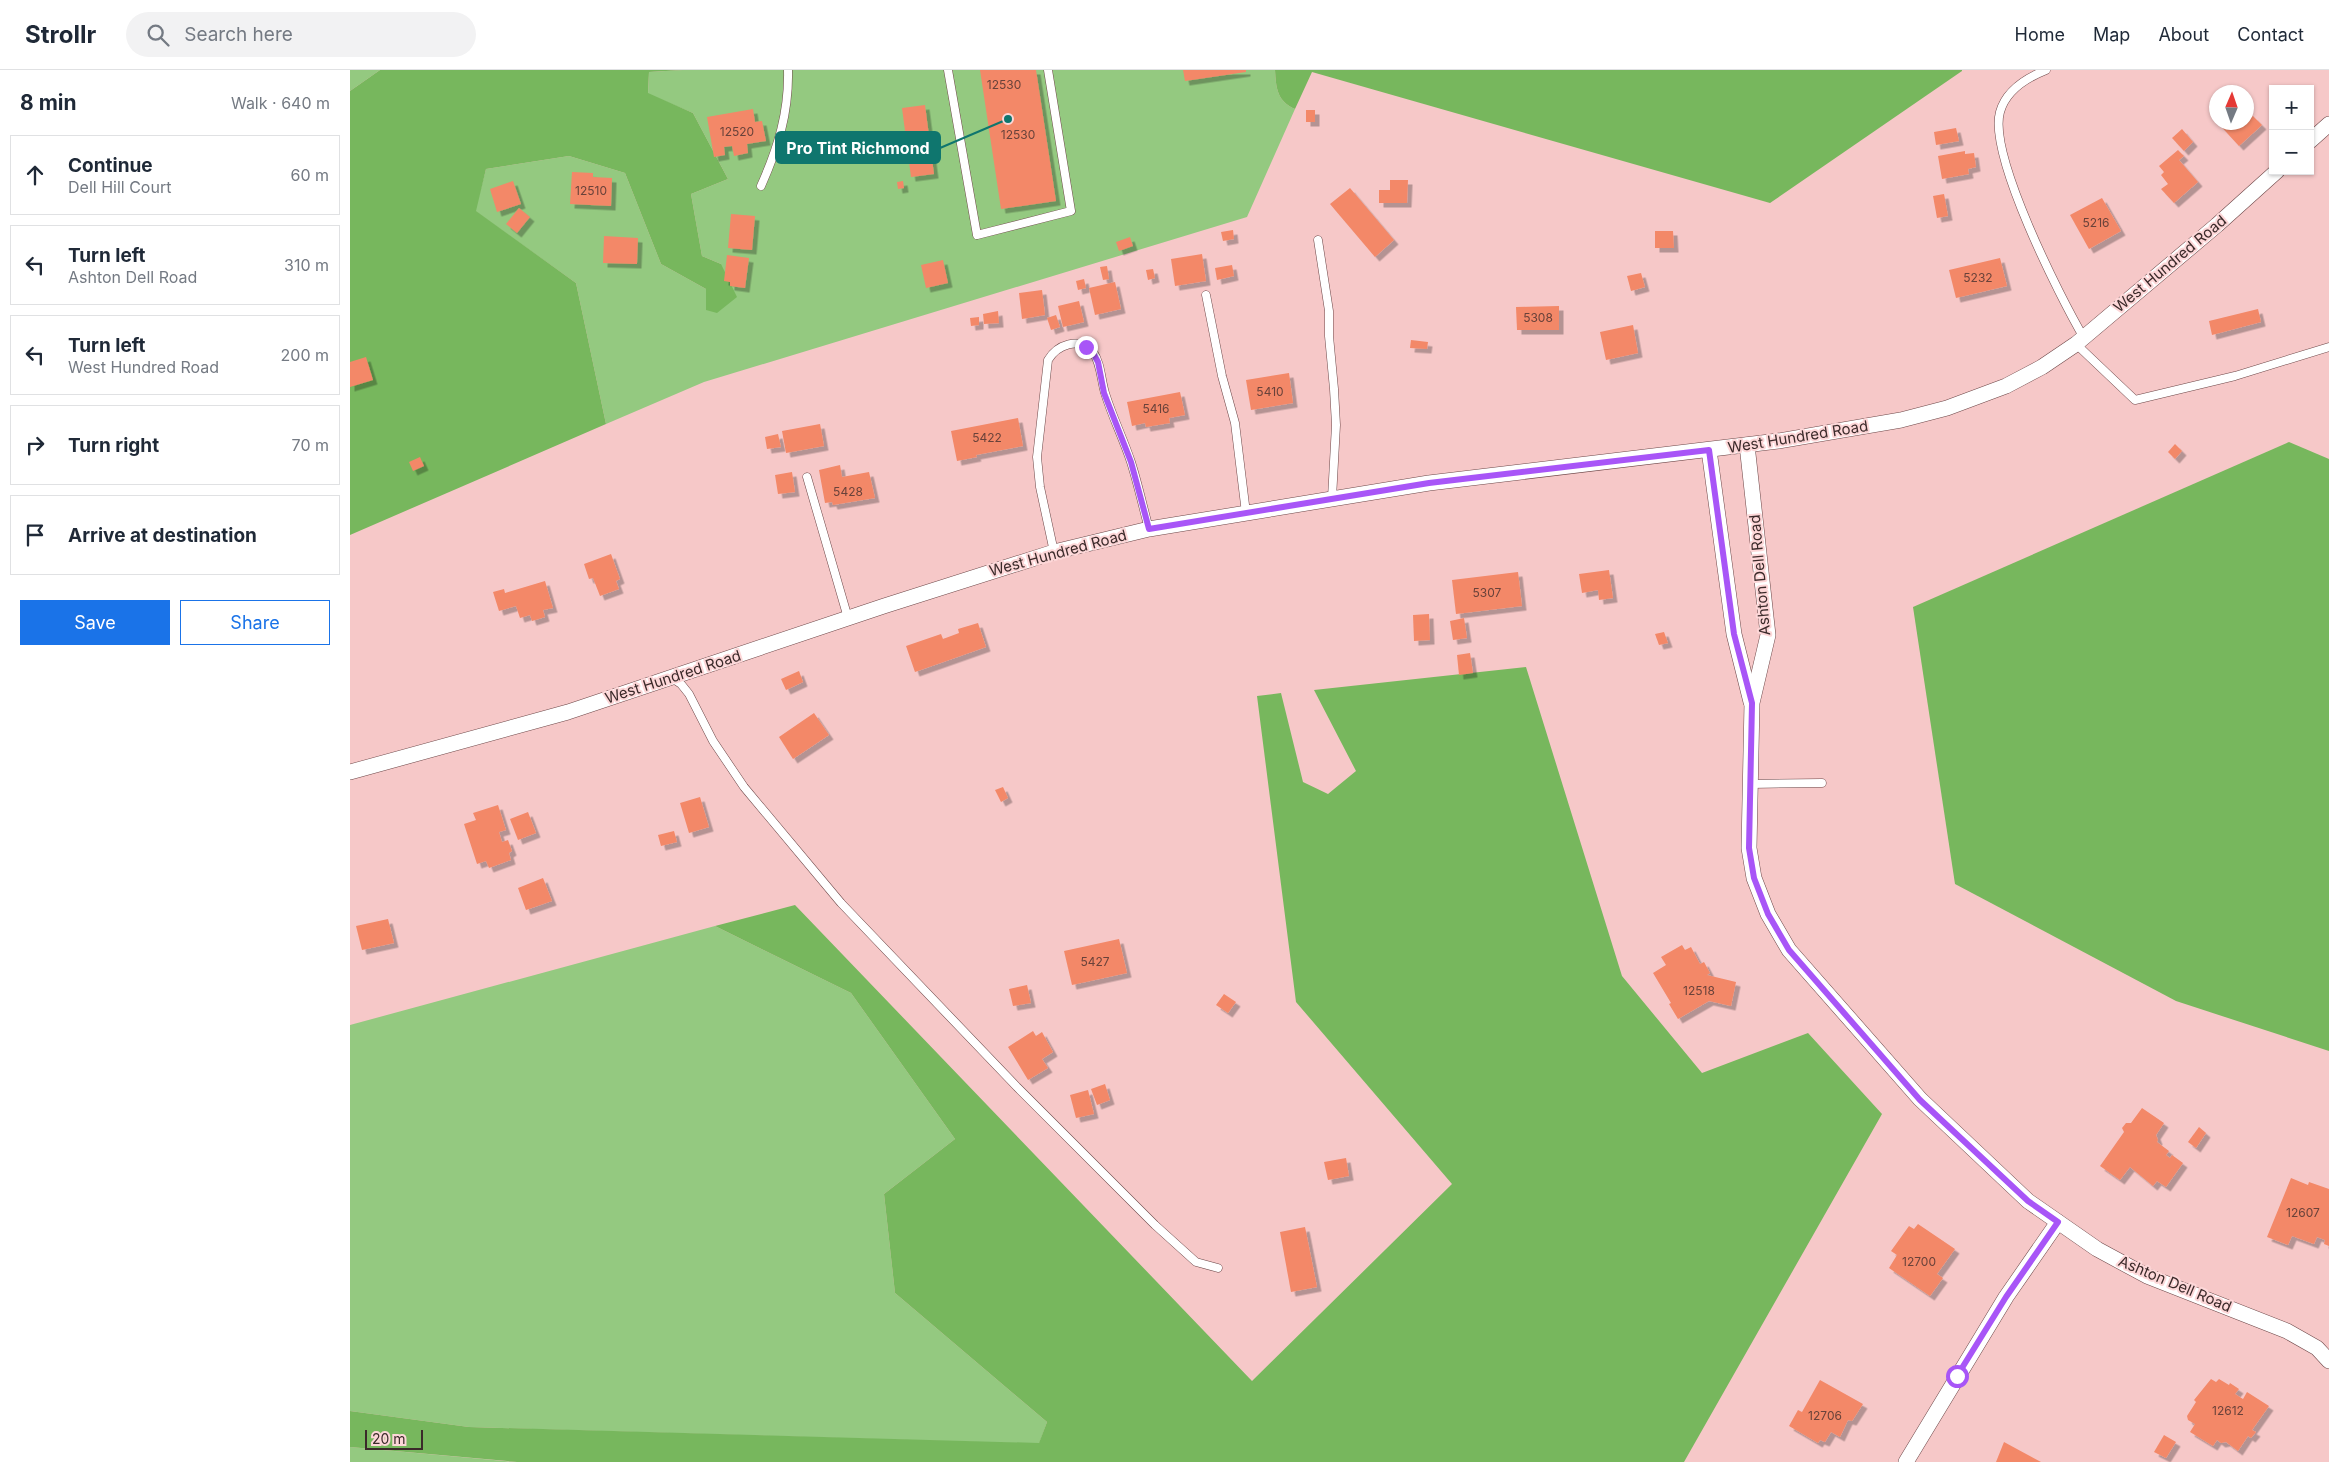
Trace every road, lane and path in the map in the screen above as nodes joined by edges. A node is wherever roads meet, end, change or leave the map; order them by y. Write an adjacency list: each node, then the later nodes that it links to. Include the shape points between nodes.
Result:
1 (788, 70): 8 (lane, via 784,122 775,155)
2 (948, 70): 3 (lane, via 977,235 1071,211)
3 (1048, 70)
4 (2046, 70): 11 (lane, via 2008,94 1999,113 2000,143 2027,220)
5 (2329, 124): 6 (street)
6 (2314, 137)
7 (2273, 175): 11 (street, West Hundred Road)
8 (761, 186)
9 (1318, 240): 16 (lane, via 1329,311 1336,425)
10 (1206, 295): 17 (lane, via 1235,424)
11 (2080, 341): 12 (lane, via 2135,400 2235,376); 13 (street, West Hundred Road, via 2006,386 1947,408 1901,420)
12 (2329, 346)
13 (1748, 445): 14 (street, West Hundred Road); 22 (street, Ashton Dell Road, via 1768,635)
14 (1709, 450): 16 (street, West Hundred Road, via 1429,483); 22 (street, Ashton Dell Road, via 1734,634)
15 (807, 477): 20 (lane)
16 (1332, 498): 17 (street, West Hundred Road)
17 (1246, 513): 18 (street, West Hundred Road)
18 (1149, 529): 19 (street, West Hundred Road); 19 (lane, via 1131,462 1104,393 1098,362 1086,347 1065,344 1048,360 1037,457)
19 (1054, 552): 20 (street, West Hundred Road)
20 (848, 618): 21 (street, West Hundred Road)
21 (672, 678): 23 (street, West Hundred Road, via 568,712); 27 (lane, via 689,694 713,741 744,787 842,903 1017,1088 1155,1225 1196,1262)
22 (1752, 703): 24 (street, Ashton Dell Road)
23 (350, 772)
24 (1750, 784): 25 (lane); 26 (street, Ashton Dell Road, via 1749,848 1754,878 1768,914 1789,950 1920,1100 2015,1189)
25 (1822, 784)
26 (2058, 1222): 28 (street, Ashton Dell Road, via 2096,1249 2147,1276 2287,1331 2317,1348); 29 (street, via 2001,1305)
27 (1218, 1268)
28 (2329, 1361)
29 (1906, 1462)

